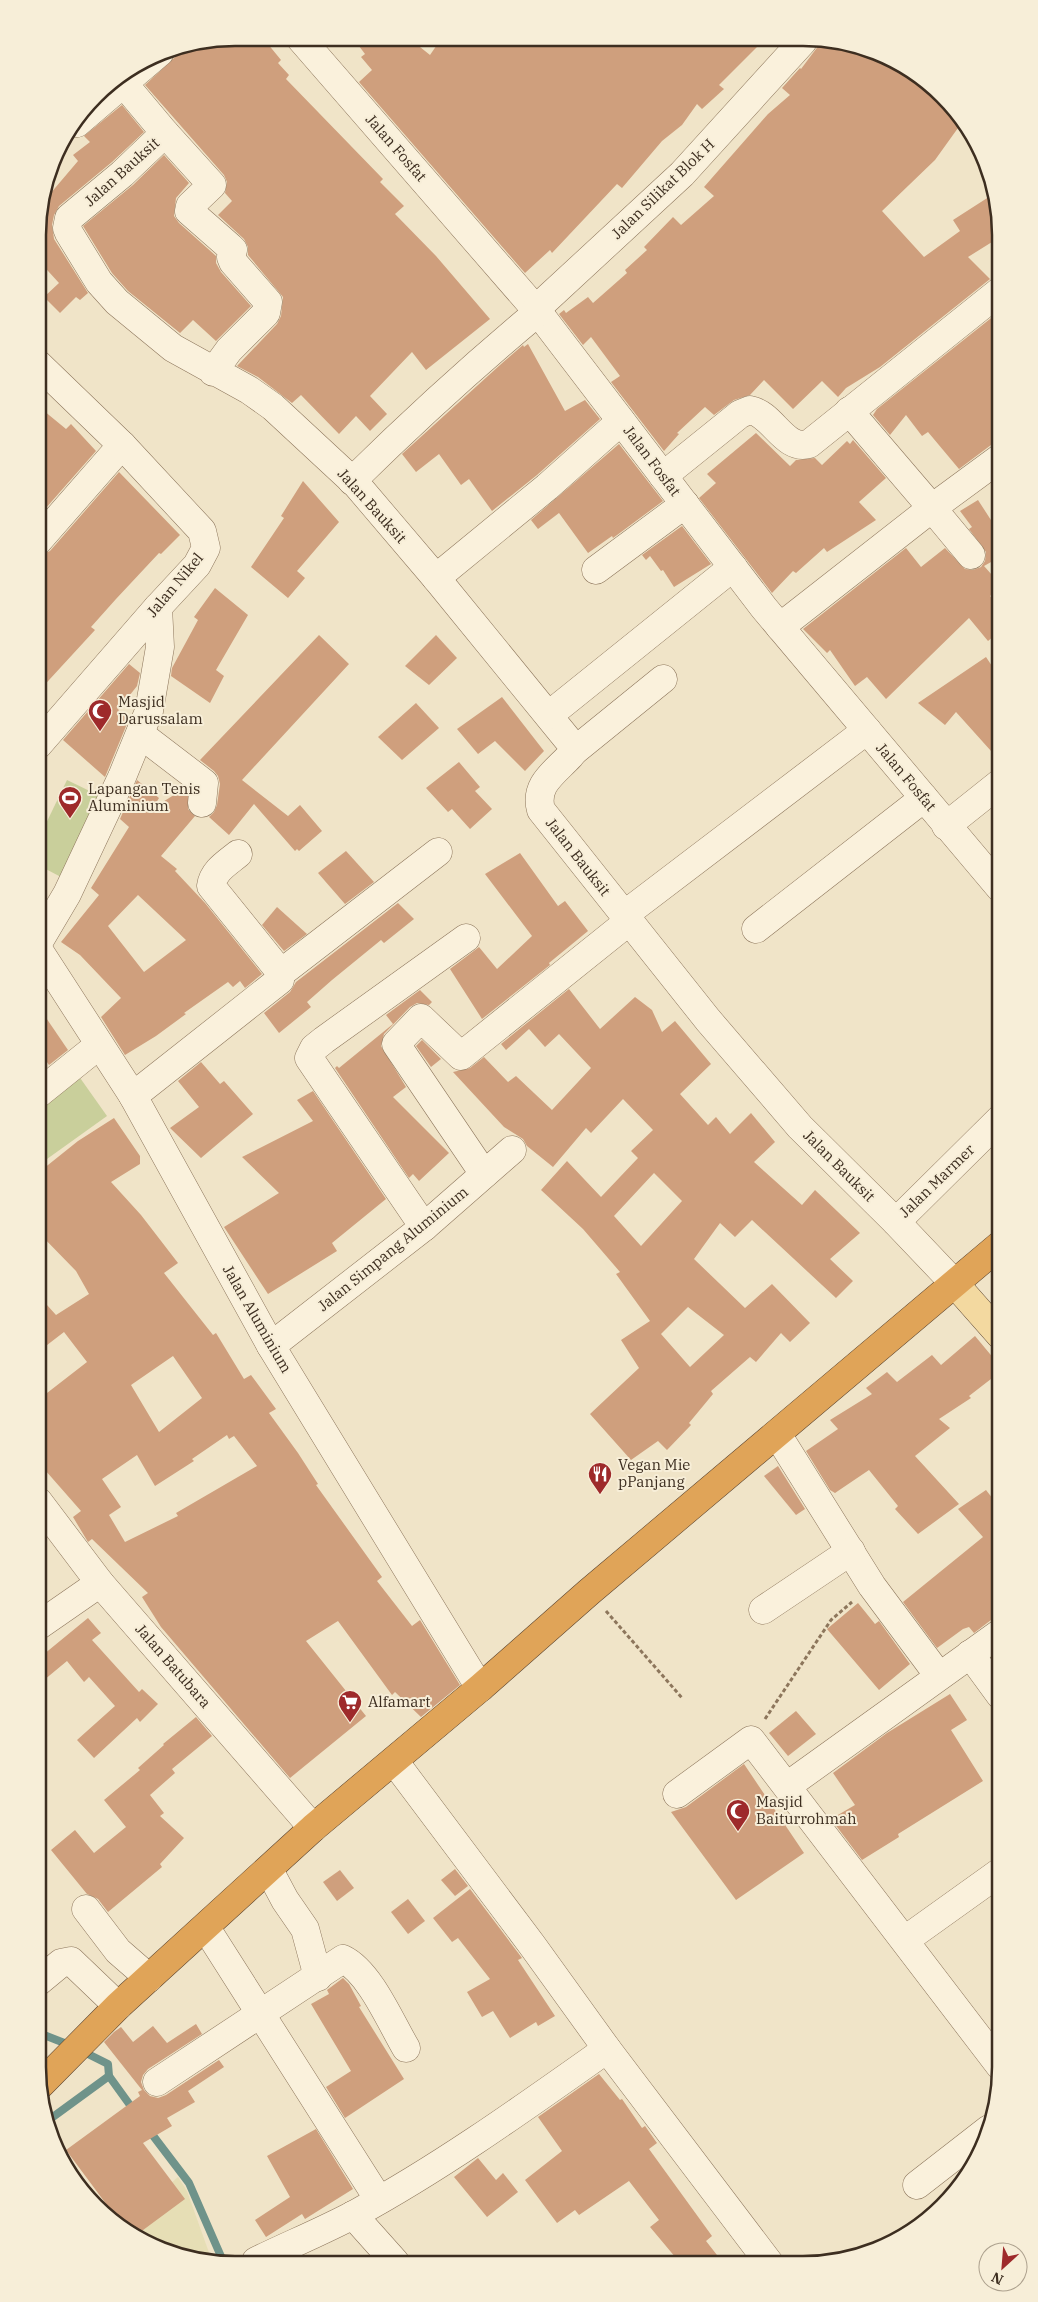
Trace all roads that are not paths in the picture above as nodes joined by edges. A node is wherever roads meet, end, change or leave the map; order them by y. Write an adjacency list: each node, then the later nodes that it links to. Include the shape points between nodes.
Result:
1 (307, 46): 8 (street, Jalan Fosfat)
2 (798, 46): 8 (street, Jalan Silikat Blok H, via 682,174)
3 (132, 77): 4 (street)
4 (124, 84): 5 (street); 6 (street)
5 (100, 104)
6 (165, 133): 10 (street, Jalan Bauksit, via 212,184 189,211 233,250 233,262 268,302 266,313 229,350); 10 (street, Jalan Bauksit, via 70,218 67,228 99,282 118,302 173,348)
7 (992, 297): 11 (street)
8 (537, 310): 12 (street, Jalan Fosfat); 16 (street, Jalan Silikat Blok H, via 412,422)
9 (46, 372): 13 (street, Jalan Nikel)
10 (213, 372): 16 (street, Jalan Bauksit, via 249,390 273,407)
11 (849, 411): 15 (street, via 804,445 793,443 755,411 744,412); 18 (street)
12 (621, 421): 15 (street, Jalan Fosfat); 23 (street)
13 (122, 445): 19 (street); 24 (street, Jalan Nikel, via 202,531 206,548 197,565)
14 (992, 464): 18 (street)
15 (663, 476): 17 (street, Jalan Fosfat)
16 (352, 481): 23 (street, Jalan Bauksit)
17 (685, 504): 21 (street, Jalan Fosfat); 22 (street)
18 (932, 508): 20 (street); 25 (street)
19 (46, 532)
20 (971, 555)
21 (733, 567): 25 (street, Jalan Fosfat); 27 (street)
22 (596, 570)
23 (436, 578): 27 (street, Jalan Bauksit)
24 (158, 606): 29 (street, via 160,647 149,711); 30 (street, Jalan Nikel)
25 (780, 627): 28 (street, Jalan Fosfat)
26 (662, 679): 31 (street)
27 (549, 715): 31 (street, Jalan Bauksit, via 568,738)
28 (867, 730): 33 (street, Jalan Fosfat); 39 (street)
29 (140, 734): 34 (street, via 204,783); 40 (street, via 67,894)
30 (46, 736)
31 (573, 752): 39 (street, Jalan Bauksit, via 540,789 541,810)
32 (992, 789): 35 (street)
33 (924, 798): 35 (street, Jalan Fosfat); 41 (street)
34 (202, 803)
35 (946, 826): 38 (street, Jalan Fosfat)
36 (438, 852): 44 (street)
37 (238, 854): 44 (street, via 217,872 211,886)
38 (992, 879)
39 (626, 918): 50 (street, via 461,1056 421,1018 396,1044); 51 (street, Jalan Bauksit, via 800,1127)
40 (46, 929)
41 (756, 929)
42 (466, 938): 52 (street, via 324,1040 314,1048 309,1058)
43 (46, 962): 45 (street, Jalan Aluminium)
44 (281, 973): 47 (street, via 280,980)
45 (99, 1045): 46 (street); 47 (street, Jalan Aluminium)
46 (46, 1088)
47 (133, 1096): 56 (street, Jalan Aluminium)
48 (992, 1128): 51 (street, Jalan Marmer)
49 (512, 1150): 50 (street, Jalan Simpang Aluminium)
50 (484, 1174): 52 (street, Jalan Simpang Aluminium)
51 (896, 1222): 54 (street, Jalan Bauksit)
52 (424, 1227): 56 (street, Jalan Simpang Aluminium)
53 (992, 1252): 54 (highway)
54 (955, 1284): 55 (main road); 57 (highway)
55 (992, 1325)
56 (271, 1346): 67 (street, Jalan Aluminium)
57 (777, 1434): 59 (street); 67 (highway)
58 (46, 1511): 60 (street, Jalan Batubara)
59 (851, 1551): 61 (street); 65 (street, via 872,1586)
60 (100, 1583): 62 (street); 71 (street, Jalan Batubara)
61 (763, 1610)
62 (46, 1620)
63 (992, 1639): 64 (street)
64 (970, 1654): 65 (street); 66 (street)
65 (939, 1676): 69 (street)
66 (992, 1684)
67 (480, 1688): 68 (highway)
68 (394, 1761): 71 (highway); 83 (street)
69 (786, 1786): 70 (street, via 751,1740); 76 (street)
70 (677, 1794)
71 (313, 1828): 72 (highway)
72 (269, 1870): 75 (highway); 78 (street, via 305,1929)
73 (992, 1878): 76 (street)
74 (86, 1909): 79 (street, via 118,1951)
75 (206, 1928): 79 (highway); 81 (street)
76 (905, 1940): 84 (street)
77 (46, 1975): 80 (street, via 61,1963 72,1961)
78 (318, 1977): 81 (street); 82 (street, via 343,1959 351,1963 372,1988)
79 (149, 1978): 80 (highway)
80 (118, 2006): 85 (highway)
81 (260, 2013): 86 (street); 89 (street)
82 (406, 2048)
83 (607, 2049): 89 (street, via 484,2135); 93 (street)
84 (992, 2055)
85 (49, 2076)
86 (157, 2082)
87 (978, 2137): 88 (street)
88 (917, 2185)
89 (380, 2200): 90 (street)
90 (353, 2215): 91 (street); 92 (street)
91 (267, 2256)
92 (390, 2256)
93 (764, 2256)

